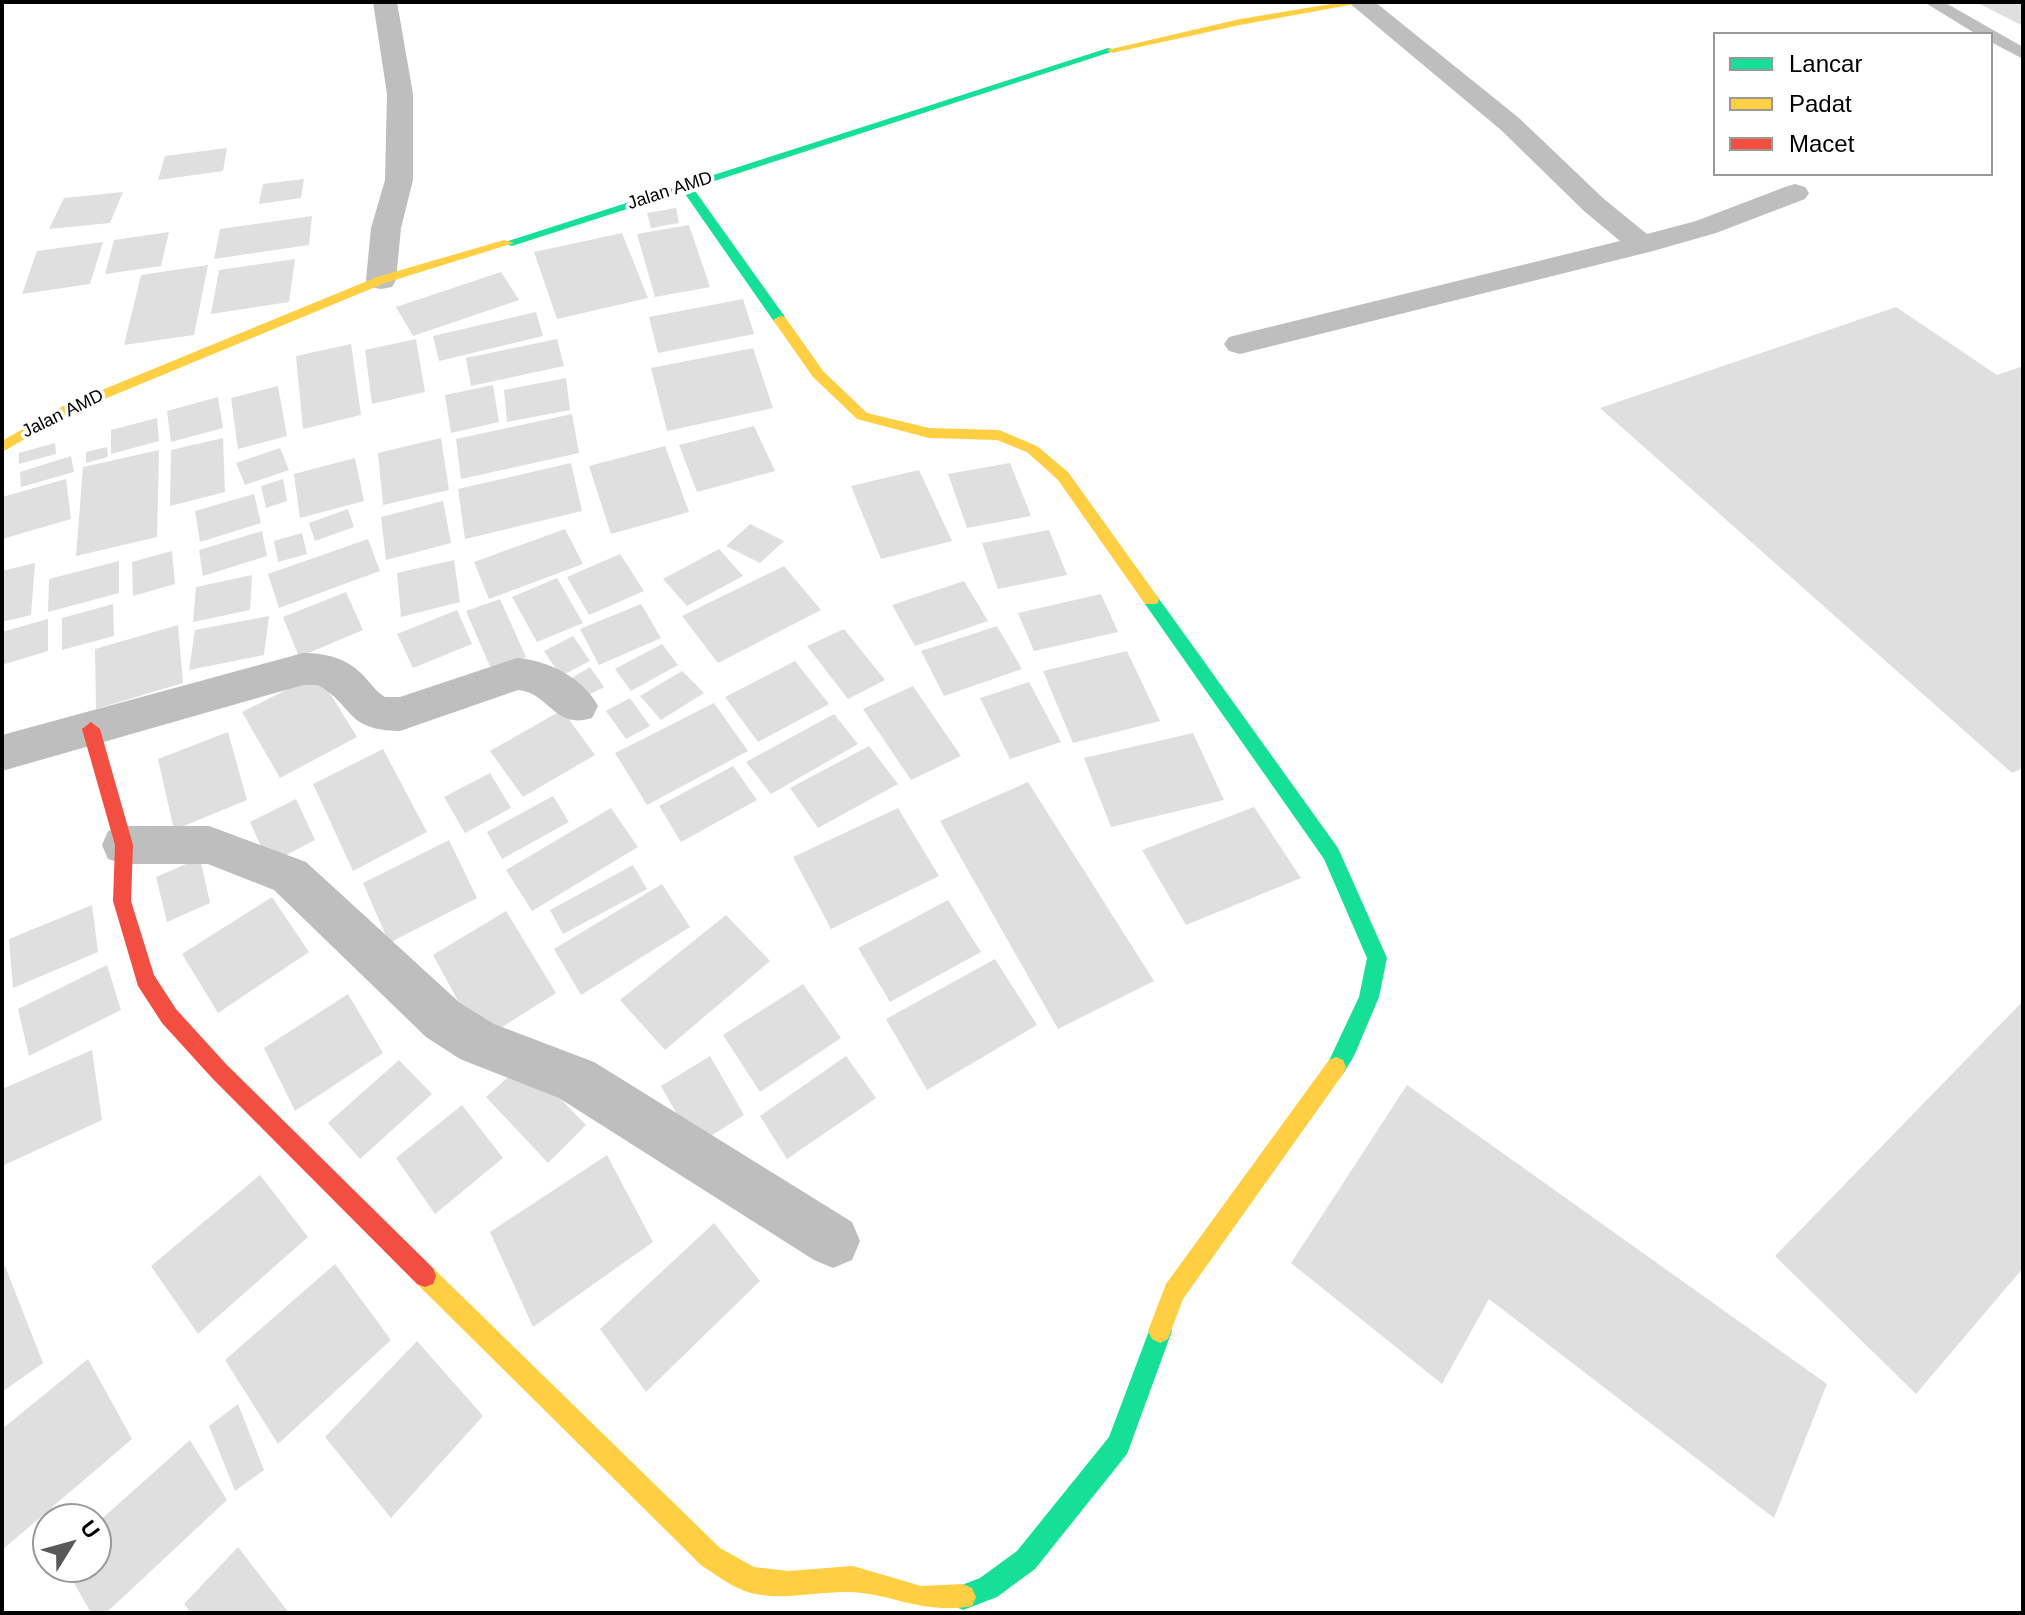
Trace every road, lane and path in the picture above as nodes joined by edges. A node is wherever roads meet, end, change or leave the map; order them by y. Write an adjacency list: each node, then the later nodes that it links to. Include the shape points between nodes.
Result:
1 (385, 2): 10 (street, via 400,94 399,180 386,228)
2 (1361, 2): 7 (street, Jalan AMD, via 1097,53); 9 (street, via 1510,124)
3 (1932, 2): 4 (lane)
4 (1985, 32)
5 (1993, 37): 6 (lane)
6 (2023, 54)
7 (686, 186): 10 (street, Jalan AMD); 16 (street, via 818,374 862,416 929,433 999,435 1032,449 1063,476 1331,854 1377,958 1369,997 1344,1056 1174,1292 1118,1445 1026,1560 988,1588 963,1597 921,1599 853,1579 788,1584 751,1580 711,1557 169,1016 145,979 131,938 122,901)
8 (1795, 193): 9 (street)
9 (1642, 245): 11 (street)
10 (381, 280): 12 (street, Jalan AMD, via 68,409)
11 (1240, 344)
12 (2, 447)
13 (577, 706): 14 (street, via 545,679 517,674 382,716 365,709 339,677 303,669)
14 (91, 729): 15 (street); 16 (street)
15 (2, 753)
16 (124, 845): 17 (street, via 209,845 290,876 443,1020 478,1042 576,1080)
17 (833, 1241)

